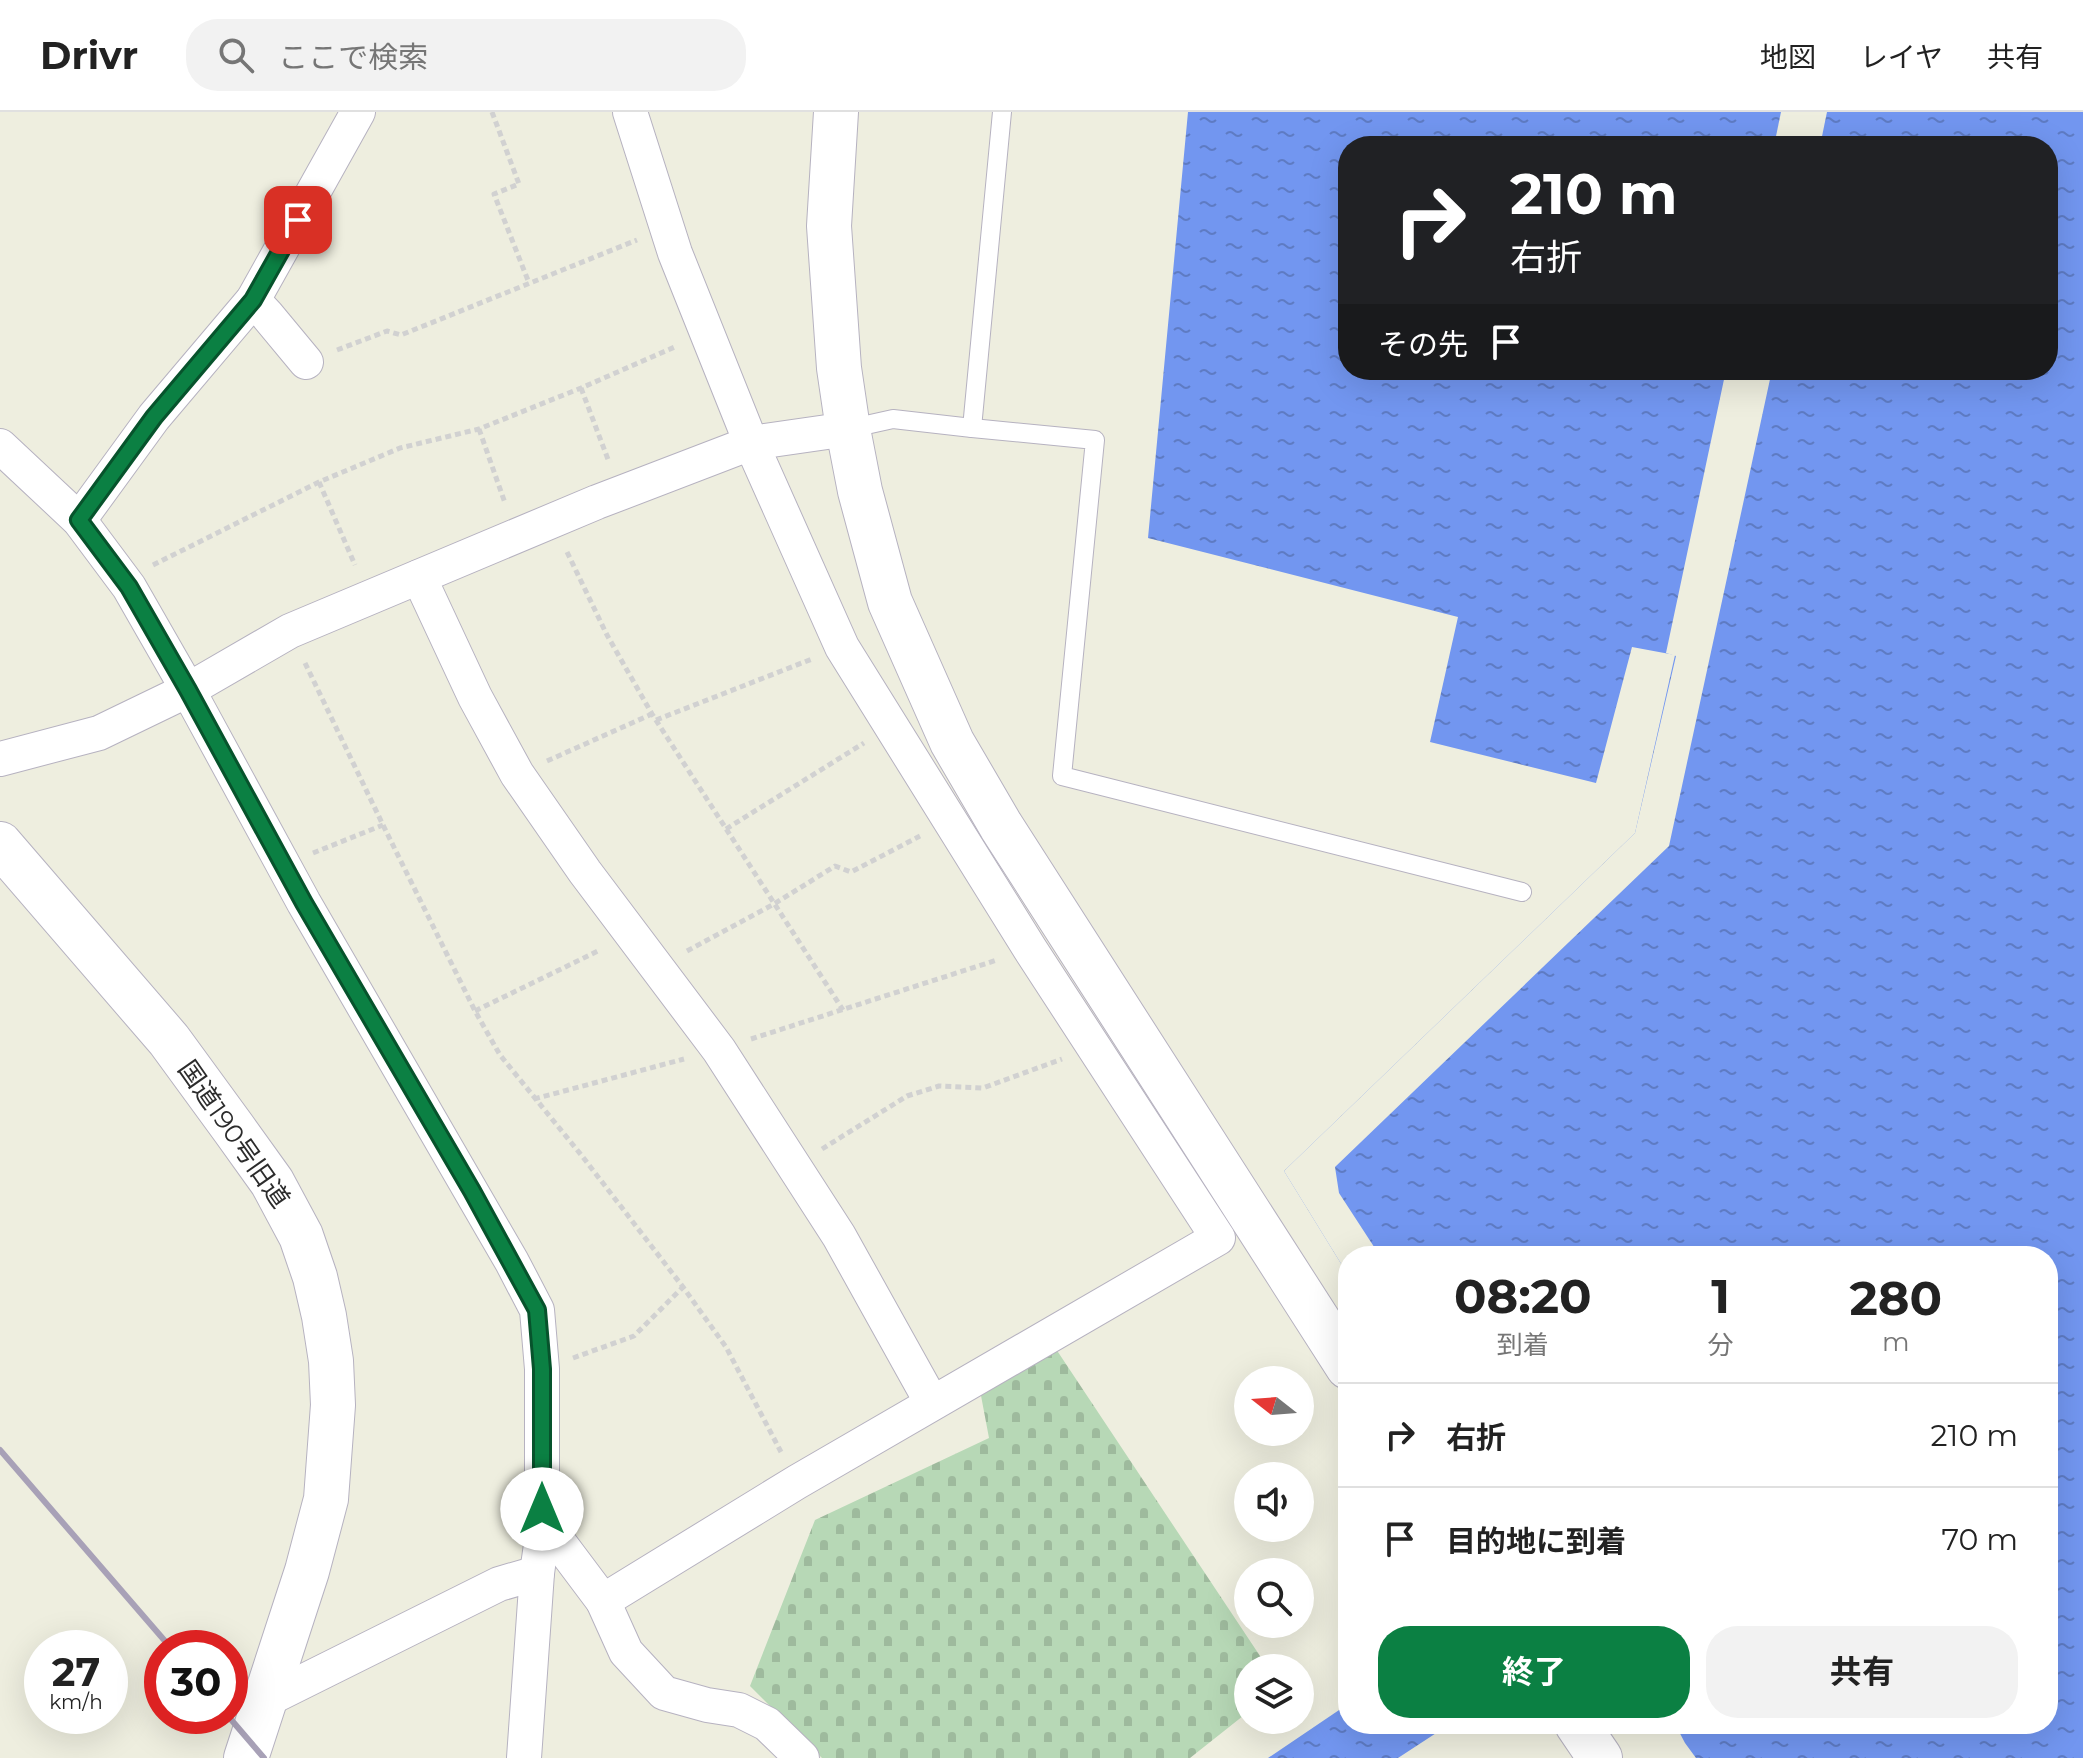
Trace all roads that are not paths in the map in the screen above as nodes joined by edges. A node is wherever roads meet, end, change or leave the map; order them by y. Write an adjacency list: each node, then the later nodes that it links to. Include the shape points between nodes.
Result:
1 (358, 112): 5 (street)
2 (630, 112): 9 (street, via 675,253)
3 (836, 112): 8 (street, via 829,226)
4 (1002, 112): 7 (lane)
5 (253, 300): 6 (street); 11 (street, via 154,417)
6 (306, 362)
7 (972, 428): 8 (lane, via 893,419); 16 (lane, via 1095,440 1062,776)
8 (848, 429): 9 (street); 17 (street, via 890,602 952,742)
9 (751, 443): 12 (street); 18 (street, via 842,647 1218,1238)
10 (0, 446): 11 (street)
11 (79, 520): 13 (street, via 129,587)
12 (419, 577): 13 (street, via 290,631); 18 (street, via 517,774 719,1050 839,1236)
13 (188, 690): 14 (street, via 99,733); 19 (street, via 537,1310)
14 (0, 759)
15 (0, 844): 22 (street, 国道190号旧道, via 169,1040 234,1129 272,1182 301,1236 315,1277 331,1361 326,1499)
16 (1522, 892)
17 (1338, 1351)
18 (932, 1403): 21 (street)
19 (542, 1538): 20 (street); 21 (street, via 561,1545)
20 (537, 1573): 22 (street, via 499,1584); 25 (street)
21 (603, 1601): 26 (street, via 626,1652 664,1693 739,1710 767,1724)
22 (266, 1700): 24 (street, 国道190号旧道)
23 (1584, 1734): 27 (street)
24 (246, 1758)
25 (524, 1758)
26 (802, 1758)
27 (1600, 1758)

